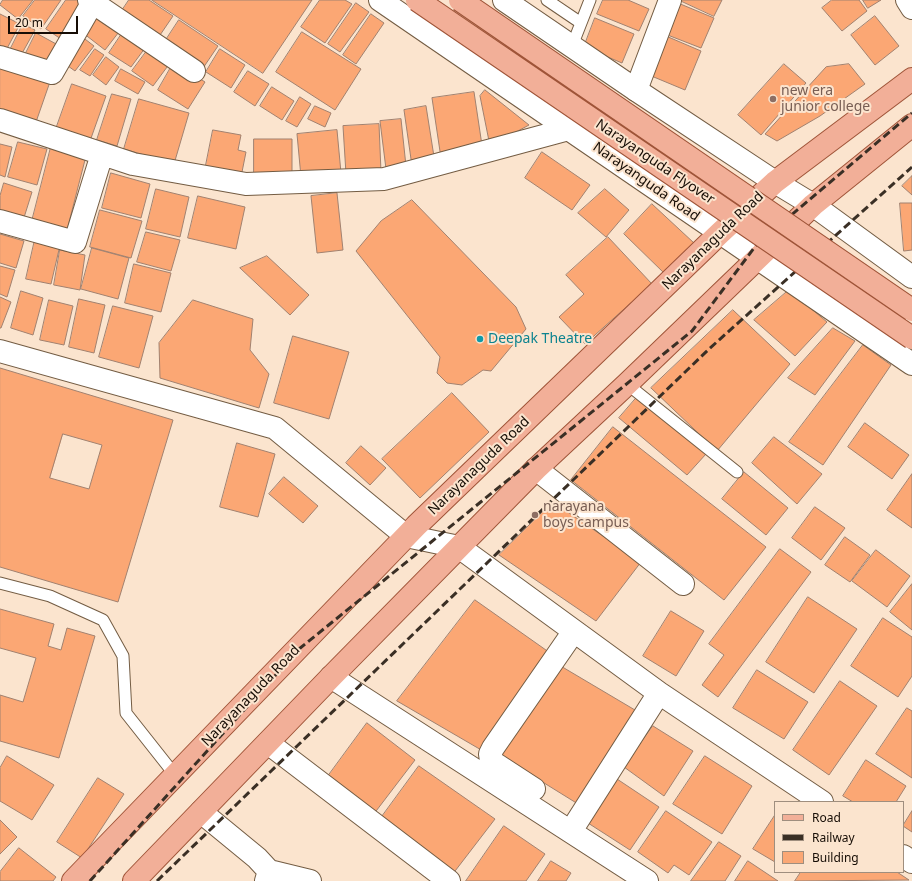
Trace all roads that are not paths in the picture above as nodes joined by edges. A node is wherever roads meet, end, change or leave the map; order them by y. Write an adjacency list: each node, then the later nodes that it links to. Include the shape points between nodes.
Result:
1 (380, 0): 19 (street, Narayanguda Road)
2 (417, 0): 28 (main road, Narayanguda Flyover, bridge)
3 (460, 0): 27 (main road, Narayanguda Flyover, bridge)
4 (504, 0): 12 (street)
5 (547, 0): 11 (lane)
6 (590, 0): 11 (lane)
7 (670, 0): 16 (street)
8 (907, 0): 10 (street)
9 (91, 1): 13 (street, via 52,73); 14 (street)
10 (912, 8)
11 (581, 24): 12 (lane)
12 (572, 46): 16 (street)
13 (0, 57)
14 (194, 71)
15 (912, 79): 21 (main road, Narayanaguda Road)
16 (636, 90): 21 (street)
17 (0, 120): 20 (street)
18 (912, 125): 22 (main road)
19 (569, 129): 20 (street, via 384,179 246,184 133,164); 24 (street, Narayanguda Road)
20 (102, 154): 23 (street, via 75,242)
21 (775, 182): 22 (street); 24 (main road, Narayanaguda Road)
22 (813, 205): 25 (main road); 26 (street)
23 (0, 221)
24 (720, 233): 25 (street, Narayanguda Road); 34 (main road, Narayanaguda Road)
25 (757, 260): 30 (street, Narayanguda Road); 31 (main road)
26 (912, 277)
27 (912, 310)
28 (912, 338)
29 (0, 351): 34 (street, via 275,428)
30 (912, 364)
31 (627, 384): 32 (main road); 33 (lane)
32 (536, 469): 35 (main road); 37 (street)
33 (737, 472)
34 (406, 536): 35 (street); 42 (main road, Narayanaguda Road)
35 (459, 547): 38 (street); 39 (main road)
36 (0, 583): 42 (lane, via 50,596 103,620 123,656 126,713)
37 (683, 584)
38 (574, 631): 40 (street); 45 (street, via 490,754 491,761)
39 (331, 677): 41 (main road); 45 (street)
40 (659, 694): 43 (street); 45 (street)
41 (268, 743): 44 (main road); 47 (street)
42 (175, 774): 48 (main road, Narayanaguda Road)
43 (820, 801)
44 (201, 812): 46 (street, via 258,858); 49 (main road)
45 (575, 825): 51 (street)
46 (267, 876): 50 (street)
47 (446, 880)
48 (73, 881)
49 (134, 881)
50 (310, 881)
51 (647, 881)

